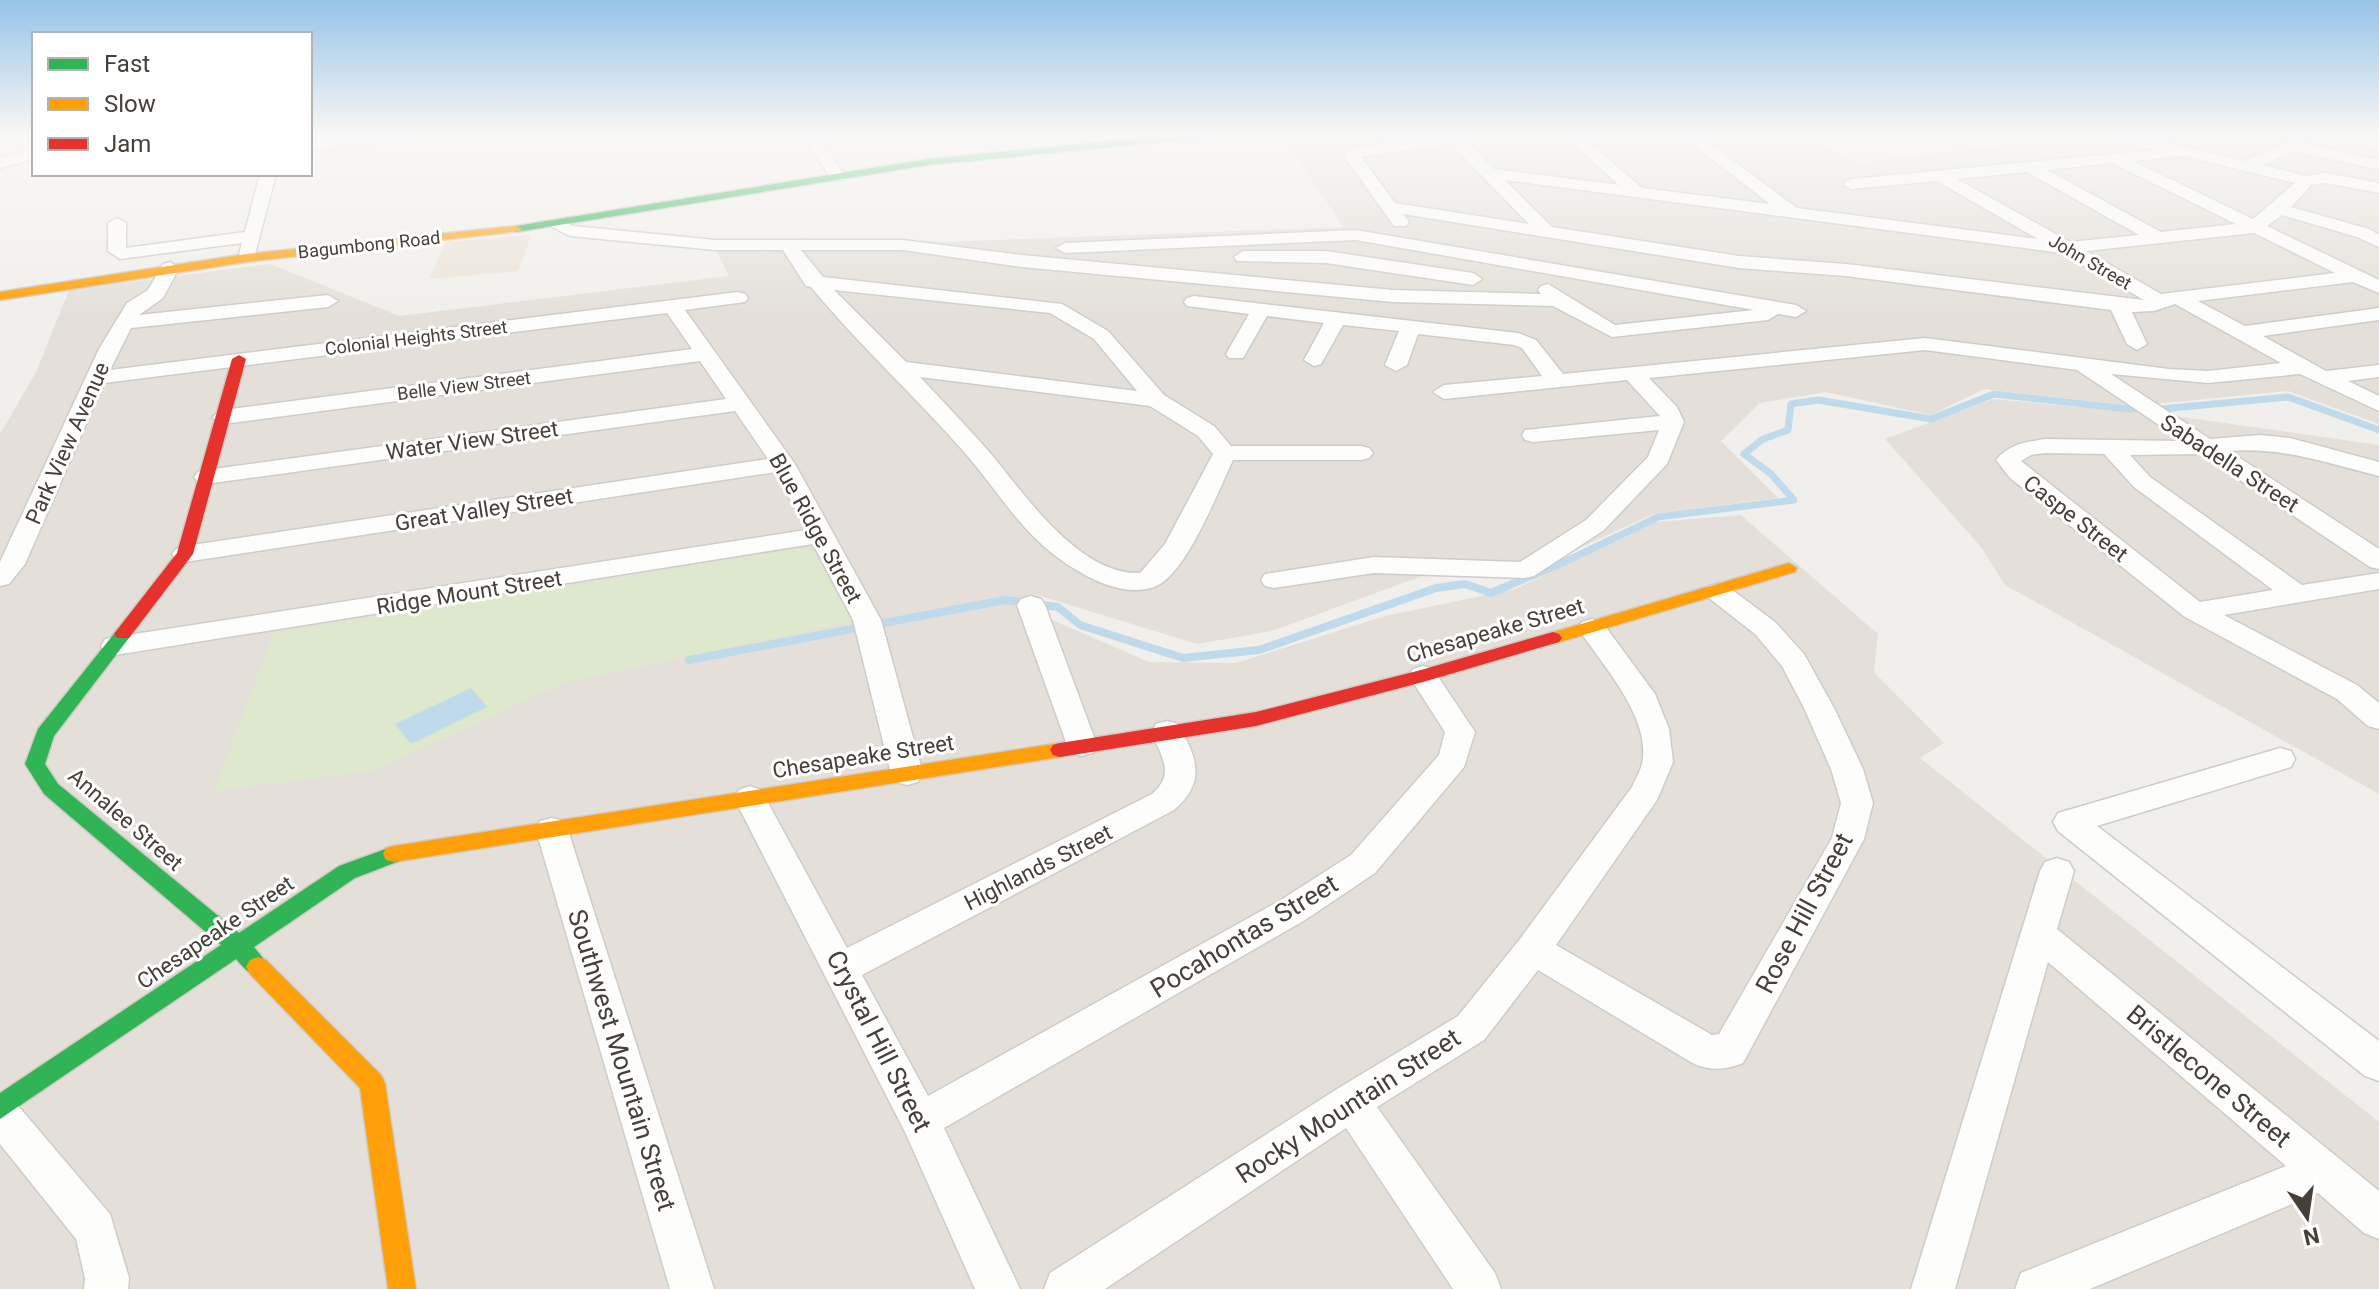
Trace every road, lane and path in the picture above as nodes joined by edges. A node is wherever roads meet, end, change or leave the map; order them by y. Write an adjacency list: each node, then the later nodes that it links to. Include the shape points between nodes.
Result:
1 (263, 194): 22 (street)
2 (738, 194): 17 (street, Bagumbong Road)
3 (1380, 194): 12 (street)
4 (1509, 194): 20 (street)
5 (1646, 194): 14 (street)
6 (1767, 194): 14 (street)
7 (1866, 194): 21 (street)
8 (1972, 194): 27 (street, John Street)
9 (2079, 194): 23 (street)
10 (2185, 194): 19 (street)
11 (2293, 194): 13 (street)
12 (1390, 207): 18 (street); 20 (street)
13 (2279, 209): 19 (street); 24 (street)
14 (1795, 215): 21 (street)
15 (2379, 220): 24 (street)
16 (117, 223): 22 (street, via 120,254)
17 (557, 225): 25 (street, via 647,240 740,246); 29 (street, Bagumbong Road)
18 (1405, 227)
19 (2253, 228): 23 (street); 32 (street)
20 (1547, 232): 43 (street, via 1739,262 1846,270)
21 (1923, 232): 27 (street)
22 (253, 236): 29 (street)
23 (2158, 238): 27 (street)
24 (2371, 238)
25 (787, 243): 28 (street, via 890,244); 34 (street)
26 (1119, 247): 28 (street, via 1051,248); 33 (street, via 1164,255 1326,257); 35 (street, via 1356,235)
27 (2066, 248): 39 (street, John Street)
28 (997, 256): 40 (street, via 1393,296)
29 (246, 258): 30 (street, Bagumbong Road)
30 (170, 268): 31 (street, Bagumbong Road); 47 (street, Park View Avenue, via 156,294)
31 (138, 273): 37 (street, Bagumbong Road); 47 (street, Park View Avenue, via 123,298)
32 (2354, 276): 36 (street); 39 (street)
33 (1473, 279)
34 (813, 282): 59 (street); 66 (street, via 1055,308 1101,335)
35 (1626, 282): 40 (street, via 1548,290); 40 (street, via 1796,311 1612,331)
36 (2379, 287)
37 (0, 296)
38 (738, 298): 44 (street, Colonial Heights Street)
39 (2168, 299): 43 (street, via 2147,307); 50 (street, John Street)
40 (1557, 300)
41 (328, 301): 47 (street)
42 (1194, 302): 45 (street)
43 (2119, 305): 51 (street)
44 (673, 307): 52 (street, Blue Ridge Street); 54 (street, Colonial Heights Street)
45 (1261, 310): 48 (street); 53 (street)
46 (2379, 314): 50 (street)
47 (129, 315): 62 (street, Park View Avenue)
48 (1336, 320): 49 (street); 55 (street)
49 (1410, 328): 57 (street); 64 (street, via 1518,339 1529,344)
50 (2242, 333): 58 (street, John Street)
51 (2137, 344)
52 (705, 354): 67 (street, Blue Ridge Street); 69 (street, Belle View Street)
53 (1236, 354)
54 (239, 359): 62 (street, Colonial Heights Street); 69 (street, Annalee Street)
55 (1314, 360)
56 (2082, 364): 58 (street, via 2208,377); 61 (street, via 1925,344); 72 (street, Sabadella Street)
57 (1396, 365)
58 (2303, 367): 63 (street, John Street)
59 (900, 368): 66 (street); 74 (street, via 1053,541 1126,582 1150,581 1161,571)
60 (2379, 371): 63 (street)
61 (1634, 375): 64 (street); 70 (street)
62 (94, 378): 83 (street, Park View Avenue, via 12,564)
63 (2323, 378): 68 (street, John Street)
64 (1558, 382): 65 (street)
65 (1444, 392)
66 (1156, 400): 74 (street, via 1206,431)
67 (738, 404): 76 (street, Blue Ridge Street); 78 (street, Water View Street)
68 (2379, 404)
69 (223, 417): 78 (street, Annalee Street)
70 (1673, 422): 71 (street); 84 (street, via 1659,459 1595,525 1525,570 1374,565)
71 (1533, 435)
72 (2209, 448): 73 (street, Caspe Street); 77 (street, Caspe Street, via 2260,442 2290,445); 81 (street, Sabadella Street)
73 (2112, 449): 87 (street, via 2142,482); 89 (street, Caspe Street, via 2045,446 2024,449 2008,460)
74 (1225, 453): 75 (street)
75 (1361, 453)
76 (783, 464): 79 (street, Blue Ridge Street); 80 (street, Great Valley Street)
77 (2379, 469)
78 (206, 477): 80 (street, Annalee Street)
79 (822, 535): 91 (street, Ridge Mount Street); 99 (street, Blue Ridge Street, via 869,628)
80 (185, 554): 91 (street, Annalee Street)
81 (2379, 561)
82 (1789, 568): 86 (street, Chesapeake Street)
83 (0, 578)
84 (1274, 580)
85 (2379, 581): 87 (street)
86 (1718, 592): 90 (street, Chesapeake Street); 105 (street, Rose Hill Street, via 1765,628 1794,661 1813,696 1857,803 1848,839 1730,1051 1707,1052)
87 (2298, 595): 89 (street)
88 (1031, 605): 97 (street)
89 (2195, 611): 94 (street, Caspe Street)
90 (1592, 628): 92 (street, Chesapeake Street); 105 (street, Rocky Mountain Street, via 1640,694 1654,729 1658,762 1646,792)
91 (115, 646): 104 (street, Annalee Street, via 45,734 35,764 51,789)
92 (1423, 676): 96 (street, Chesapeake Street, via 1256,719); 111 (street, Pocahontas Street, via 1460,732 1453,759 1363,864 1293,910)
93 (2379, 685): 94 (street)
94 (2347, 692): 95 (street, Caspe Street)
95 (2379, 719)
96 (1167, 732): 97 (street, Chesapeake Street); 106 (street, Highlands Street, via 1182,772 1179,788 1163,802)
97 (1082, 745): 99 (street, Chesapeake Street)
98 (2280, 759): 107 (street, via 2069,822)
99 (907, 774): 100 (street, Chesapeake Street)
100 (750, 798): 101 (street, Chesapeake Street); 106 (street, Crystal Hill Street)
101 (552, 830): 104 (street, Chesapeake Street, via 384,856 347,872); 116 (street, Southwest Mountain Street)
102 (2057, 871): 103 (street)
103 (2039, 934): 112 (street, Bristlecone Street); 120 (street)
104 (237, 945): 109 (street, Chesapeake Street); 115 (street, Annalee Street, via 372,1083)
105 (1533, 949): 108 (street, Rocky Mountain Street, via 1471,1028)
106 (842, 968): 111 (street, Crystal Hill Street)
107 (2379, 1064)
108 (1351, 1102): 118 (street, Rocky Mountain Street); 119 (street)
109 (0, 1107)
110 (0, 1114): 114 (street, via 95,1229)
111 (920, 1121): 117 (street, Crystal Hill Street)
112 (2323, 1171): 113 (street, Bristlecone Street); 121 (street)
113 (2379, 1218)
114 (106, 1289)
115 (402, 1289)
116 (692, 1289)
117 (998, 1289)
118 (1066, 1289)
119 (1479, 1289)
120 (1933, 1289)
121 (2037, 1289)

